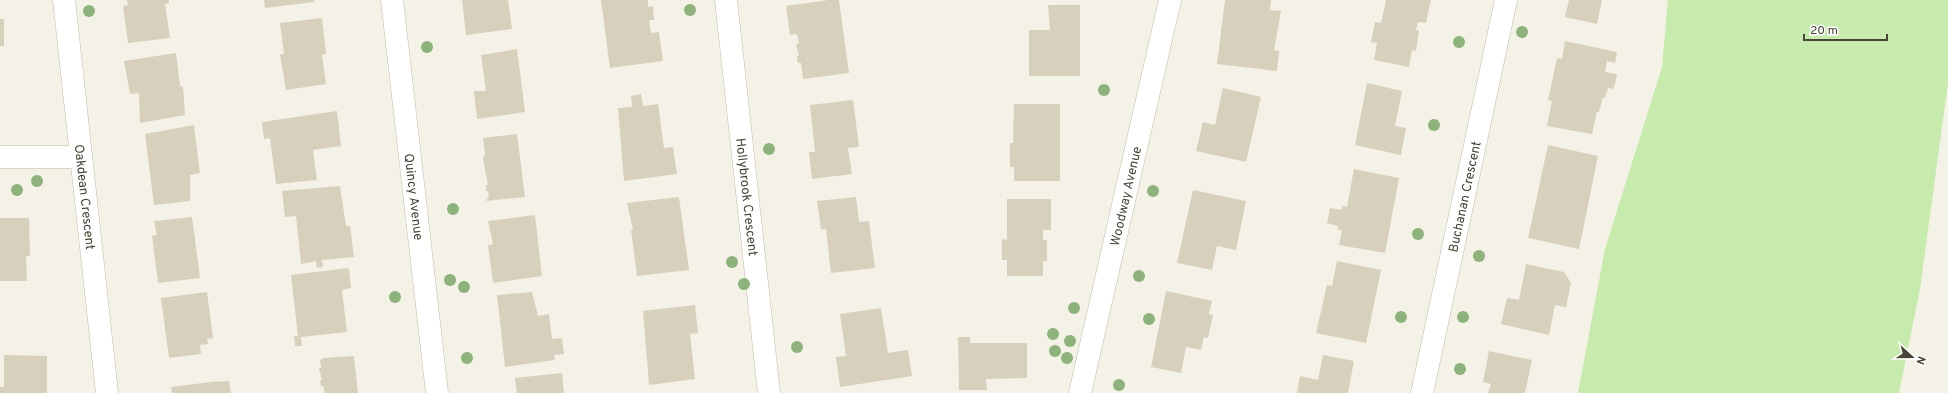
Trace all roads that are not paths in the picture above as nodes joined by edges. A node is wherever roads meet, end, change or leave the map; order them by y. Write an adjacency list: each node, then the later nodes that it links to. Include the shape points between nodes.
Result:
1 (64, 0): 7 (street, Oakdean Crescent)
2 (392, 0): 9 (street, Quincy Avenue)
3 (726, 0): 10 (street, Hollybrook Crescent)
4 (1170, 0): 11 (street, Woodway Avenue)
5 (1506, 0): 12 (street, Buchanan Crescent)
6 (0, 157): 7 (street)
7 (81, 157): 8 (street, Oakdean Crescent)
8 (107, 393)
9 (437, 393)
10 (769, 393)
11 (1080, 393)
12 (1422, 393)

